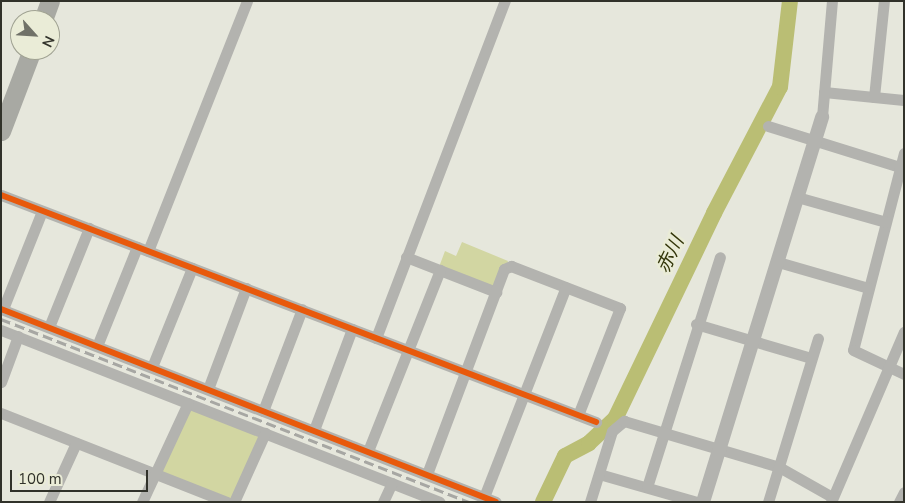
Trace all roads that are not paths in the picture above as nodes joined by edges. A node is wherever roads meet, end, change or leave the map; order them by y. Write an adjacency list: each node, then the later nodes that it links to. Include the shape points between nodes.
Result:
1 (247, 1): 22 (street)
2 (505, 1): 23 (street)
3 (832, 1): 6 (street)
4 (884, 1): 7 (street)
5 (28, 60): 10 (highway)
6 (824, 92): 7 (street); 9 (street)
7 (874, 96): 8 (street)
8 (904, 100)
9 (822, 117): 12 (street)
10 (2, 126)
11 (768, 126): 12 (street)
12 (816, 141): 14 (street); 17 (street)
13 (904, 153): 14 (street)
14 (900, 167): 15 (street)
15 (899, 193): 19 (street)
16 (1, 195): 18 (street)
17 (797, 198): 19 (street); 25 (street)
18 (42, 211): 20 (street); 32 (street)
19 (886, 222): 30 (street)
20 (88, 228): 21 (street); 35 (street)
21 (137, 247): 22 (street); 43 (street)
22 (148, 251): 26 (street)
23 (406, 257): 27 (street); 40 (street)
24 (720, 257): 34 (street)
25 (778, 262): 30 (street); 42 (street)
26 (192, 268): 29 (street); 47 (street)
27 (440, 270): 31 (street); 44 (street)
28 (566, 287): 31 (street, via 511,266 504,269); 52 (street); 56 (street, via 620,308)
29 (246, 288): 33 (street); 51 (street)
30 (868, 288): 46 (street, via 853,350)
31 (496, 292): 48 (street)
32 (2, 309): 35 (street)
33 (302, 310): 36 (street); 54 (street)
34 (696, 324): 42 (street); 59 (street)
35 (49, 327): 43 (street)
36 (352, 329): 40 (street); 58 (street)
37 (1, 330): 39 (street)
38 (904, 332): 46 (street)
39 (18, 336): 50 (street); 53 (street)
40 (376, 338): 44 (street)
41 (818, 338): 45 (street)
42 (753, 341): 45 (street); 62 (street)
43 (97, 346): 47 (street)
44 (407, 350): 48 (street); 63 (street)
45 (811, 358): 64 (street)
46 (888, 367): 49 (street); 72 (street)
47 (152, 368): 51 (street)
48 (465, 372): 52 (street); 66 (street)
49 (904, 374)
50 (1, 382)
51 (208, 389): 54 (street)
52 (525, 394): 56 (street); 71 (street)
53 (188, 403): 60 (street); 65 (street)
54 (263, 411): 58 (street)
55 (1, 413): 61 (street)
56 (578, 415): 57 (street)
57 (596, 422)
58 (314, 430): 63 (street)
59 (664, 432): 62 (street); 67 (street, via 624,421 612,431); 69 (street)
60 (265, 434): 68 (street); 76 (street)
61 (76, 443): 65 (street); 73 (street)
62 (720, 450): 64 (street); 82 (street)
63 (368, 451): 66 (street)
64 (779, 467): 72 (street); 83 (street)
65 (156, 474): 74 (street); 75 (street)
66 (427, 474): 71 (street)
67 (599, 474): 69 (street); 80 (street)
68 (392, 483): 77 (street); 78 (street)
69 (647, 487): 81 (street)
70 (904, 492): 84 (street)
71 (484, 497): 79 (street)
72 (832, 499)
73 (49, 502)
74 (142, 502)
75 (227, 502)
76 (234, 502)
77 (383, 502)
78 (439, 502)
79 (496, 502)
80 (590, 502)
81 (697, 502)
82 (703, 502)
83 (768, 502)
84 (899, 502)

